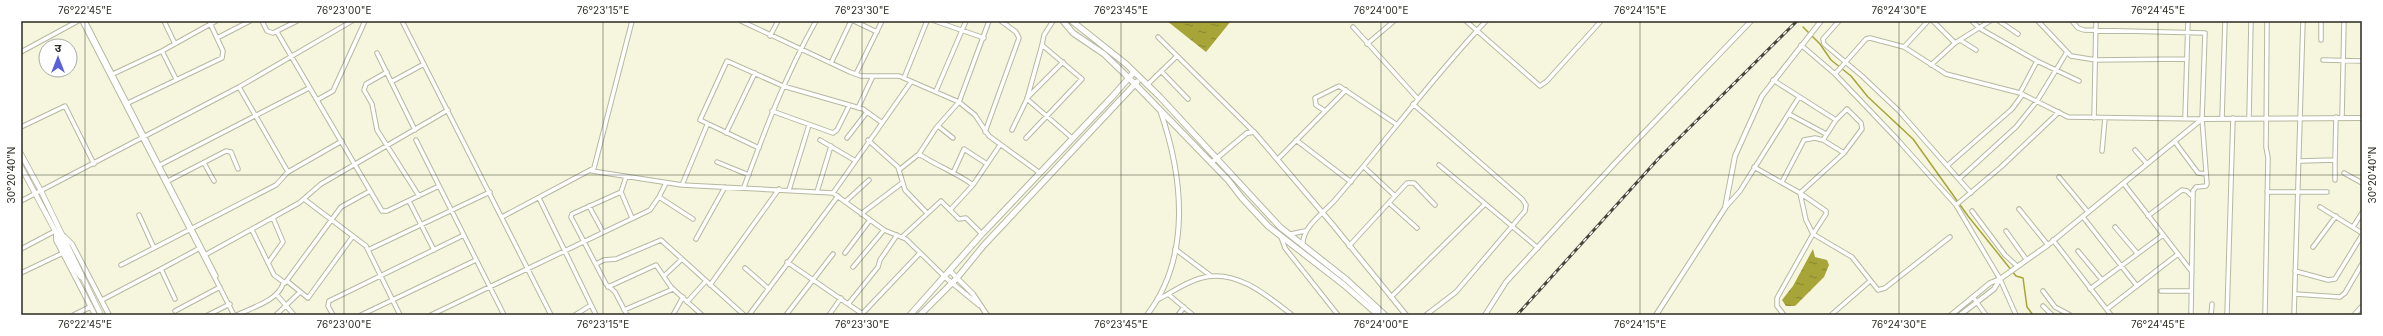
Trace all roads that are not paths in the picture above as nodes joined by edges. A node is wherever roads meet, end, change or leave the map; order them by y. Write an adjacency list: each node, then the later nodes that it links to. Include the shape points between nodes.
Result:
1 (78, 21): 74 (street)
2 (82, 21): 165 (street)
3 (85, 21): 96 (street)
4 (164, 21): 66 (street)
5 (216, 21): 48 (street)
6 (250, 21): 61 (street)
7 (262, 21): 55 (street, via 268,32)
8 (297, 21): 55 (street)
9 (352, 21): 78 (street)
10 (365, 21): 119 (street, via 333,91)
11 (402, 21): 87 (street)
12 (632, 21): 202 (street)
13 (741, 21): 59 (street)
14 (778, 21): 59 (street)
15 (816, 21): 71 (street)
16 (852, 21): 56 (street); 86 (street)
17 (882, 21): 56 (street)
18 (927, 21): 100 (street)
19 (934, 21): 52 (street)
20 (966, 21): 52 (street)
21 (989, 21): 62 (street)
22 (1000, 21): 156 (street, via 1016,32 1019,38)
23 (1052, 21): 67 (street)
24 (1059, 21): 49 (main road)
25 (1072, 21): 93 (main road)
26 (1394, 21): 68 (street)
27 (1466, 21): 53 (street)
28 (1486, 21): 53 (street)
29 (1601, 21): 53 (street, via 1547,82 1540,86)
30 (1751, 21): 309 (street)
31 (1821, 21): 69 (street)
32 (1839, 21): 88 (street, via 1823,39 1823,43)
33 (1928, 21): 70 (street)
34 (1933, 21): 65 (street)
35 (1972, 21): 51 (street)
36 (1990, 21): 51 (street)
37 (2000, 21): 58 (street)
38 (2038, 21): 75 (street)
39 (2072, 21): 54 (street, via 2081,29)
40 (2096, 21): 54 (street)
41 (2188, 21): 57 (street)
42 (2225, 21): 139 (street)
43 (2251, 21): 141 (street)
44 (2267, 21): 142 (street)
45 (2303, 21): 135 (street)
46 (2321, 21): 64 (street)
47 (2344, 21): 82 (street)
48 (209, 23): 61 (street); 66 (street)
49 (1064, 23): 99 (main road)
50 (1353, 27): 68 (street)
51 (1979, 28): 63 (street); 83 (street)
52 (962, 30): 62 (street); 113 (street)
53 (1477, 31): 118 (street)
54 (2096, 31): 57 (street); 80 (street)
55 (276, 32): 78 (street)
56 (877, 32): 97 (street)
57 (2187, 32): 79 (street); 146 (street, via 2205,32)
58 (2018, 34)
59 (770, 36): 71 (street)
60 (1158, 37): 77 (street)
61 (217, 38): 102 (street, via 223,51 222,58)
62 (984, 38): 121 (street)
63 (1960, 40): 65 (street); 72 (street)
64 (2320, 40)
65 (1955, 43): 89 (street)
66 (175, 44): 73 (street)
67 (1042, 44): 85 (street); 116 (street)
68 (1367, 44): 118 (street)
69 (1800, 45): 95 (street); 103 (street)
70 (1904, 47): 88 (street, via 1866,39); 89 (street)
71 (800, 49): 86 (street); 109 (street)
72 (1976, 50)
73 (162, 51): 96 (street); 102 (street)
74 (21, 52)
75 (2067, 52): 80 (street, via 2074,57); 90 (street)
76 (377, 54): 92 (street)
77 (1177, 56): 91 (street); 157 (street)
78 (292, 57): 110 (street); 111 (street)
79 (2186, 59): 80 (street); 138 (street)
80 (2096, 60): 136 (street)
81 (2323, 60): 82 (street)
82 (2344, 60): 84 (street); 144 (street)
83 (2036, 61): 90 (street); 114 (street)
84 (2362, 61)
85 (1063, 62): 116 (street); 134 (street, via 1082,80)
86 (831, 63): 97 (street)
87 (424, 64): 105 (street); 126 (street)
88 (1845, 64): 95 (street); 196 (street, via 1899,111)
89 (1931, 65): 114 (street, via 1946,74)
90 (2056, 70): 104 (street); 120 (street)
91 (1161, 71): 108 (street); 117 (street)
92 (387, 72): 105 (street); 174 (street, via 364,87 373,108 375,127)
93 (1134, 72): 99 (main road); 101 (main road)
94 (755, 73): 109 (street); 150 (street, via 731,61 725,62 700,118 701,122); 158 (street)
95 (1836, 73): 253 (street)
96 (113, 74): 122 (street)
97 (856, 74): 98 (street)
98 (873, 76): 100 (street); 125 (street)
99 (1129, 77): 107 (main road); 164 (main road)
100 (904, 78): 106 (street)
101 (1140, 78): 107 (main road); 108 (main road)
102 (176, 79): 122 (street)
103 (1773, 80): 115 (street); 257 (street, via 1762,96 1735,156)
104 (2079, 81)
105 (392, 82): 154 (street)
106 (911, 82): 113 (street); 148 (street)
107 (1135, 84): 128 (main road); 348 (main road, via 984,245)
108 (1147, 85): 182 (main road)
109 (783, 86): 124 (street); 127 (street)
110 (239, 87): 133 (street); 160 (street)
111 (309, 88): 119 (street); 133 (street)
112 (1346, 90): 129 (street); 129 (street, via 1336,86 1315,98 1316,105); 149 (street)
113 (936, 91): 121 (street)
114 (2022, 94): 120 (street); 196 (street, via 2012,108)
115 (1799, 97): 132 (street); 147 (street)
116 (1027, 99): 134 (street); 155 (street)
117 (1188, 99)
118 (1418, 99): 123 (street)
119 (317, 100): 171 (street)
120 (2037, 101): 131 (street); 211 (street, via 2016,127)
121 (959, 102): 152 (street); 156 (street, via 975,115)
122 (128, 103): 160 (street)
123 (1413, 104): 149 (street); 278 (street, via 1522,199 1526,208)
124 (849, 106): 125 (street); 151 (street, via 835,132)
125 (858, 108): 130 (street)
126 (448, 110): 154 (street); 231 (street)
127 (772, 110): 151 (street); 176 (street)
128 (1160, 110): 189 (main road); 312 (street, via 1176,174 1180,210)
129 (1325, 111): 169 (street)
130 (867, 112): 148 (street); 161 (street)
131 (2059, 112): 136 (street, via 2074,118); 239 (street)
132 (1788, 114): 159 (street); 199 (street)
133 (256, 117): 194 (street); 204 (street)
134 (1047, 117): 163 (street); 164 (street)
135 (2301, 117): 142 (street); 143 (street); 185 (street)
136 (2094, 118): 137 (street)
137 (2104, 118): 138 (street); 178 (street)
138 (2185, 118): 146 (street)
139 (2222, 118): 140 (street); 146 (street)
140 (2233, 118): 141 (street); 446 (street)
141 (2248, 118): 142 (street)
142 (2266, 118): 234 (street)
143 (2336, 118): 144 (street); 186 (street)
144 (2342, 118): 145 (street)
145 (2362, 118)
146 (2202, 119): 172 (street); 207 (street)
147 (1836, 120): 159 (street); 179 (street, via 1847,109 1862,125 1862,129)
148 (881, 122): 168 (street)
149 (1396, 124): 197 (street)
150 (707, 125): 158 (street); 222 (street)
151 (808, 125): 228 (street)
152 (938, 126): 162 (street); 181 (street)
153 (21, 127): 190 (street, via 65,106)
154 (415, 130): 174 (street)
155 (1012, 130)
156 (985, 132): 173 (street)
157 (1254, 132): 182 (street, via 1247,133); 183 (street)
158 (726, 133): 176 (street)
159 (1826, 134): 170 (street)
160 (146, 136): 165 (street); 194 (street)
161 (847, 138)
162 (953, 138)
163 (1026, 138)
164 (1072, 138): 205 (main road)
165 (142, 139): 190 (street); 281 (street)
166 (416, 140): 224 (street)
167 (820, 140): 175 (street)
168 (868, 140): 184 (street); 201 (street)
169 (1296, 140): 183 (street); 217 (street)
170 (1823, 140): 179 (street); 218 (street, via 1804,140)
171 (342, 141): 191 (street); 204 (street)
172 (2175, 142): 193 (street); 207 (street, via 2198,173)
173 (1000, 145): 192 (street); 205 (street)
174 (387, 146): 191 (street); 241 (street)
175 (831, 146): 184 (street); 233 (street)
176 (759, 148): 208 (street)
177 (2135, 150): 193 (street)
178 (2102, 151)
179 (1844, 152): 238 (street)
180 (21, 154): 229 (main road)
181 (919, 154): 201 (street); 203 (street, via 944,170)
182 (1218, 158): 189 (street); 290 (main road)
183 (1278, 159): 264 (street)
184 (854, 160): 237 (street)
185 (2300, 160): 186 (street); 235 (street)
186 (2334, 160): 213 (street)
187 (717, 162): 208 (street)
188 (204, 163): 200 (street, via 228,151); 214 (street); 215 (street)
189 (1211, 163): 299 (main road)
190 (94, 164): 229 (street)
191 (355, 164): 230 (street); 247 (street, via 321,184)
192 (987, 164): 203 (street, via 964,149); 223 (street)
193 (2147, 164): 221 (street)
194 (160, 165): 214 (street)
195 (1439, 165): 252 (street)
196 (1948, 165): 211 (street)
197 (1364, 166): 217 (street); 243 (street)
198 (21, 167): 240 (main road)
199 (1754, 167): 218 (street); 257 (street, via 1736,197)
200 (238, 169)
201 (899, 170): 219 (street)
202 (592, 171): 209 (street); 246 (street)
203 (954, 171): 223 (street)
204 (288, 172): 281 (street, via 276,185)
205 (1040, 173): 289 (main road)
206 (2344, 173): 220 (street)
207 (2206, 174): 245 (street, via 2206,185 2194,188)
208 (749, 175): 226 (street)
209 (626, 177): 216 (street); 232 (street)
210 (2058, 177): 262 (street)
211 (1959, 179): 239 (street)
212 (869, 180): 250 (street)
213 (2335, 180)
214 (168, 181): 281 (street)
215 (214, 181)
216 (666, 182): 222 (street); 244 (street)
217 (1351, 182): 264 (street)
218 (1782, 182): 238 (street)
219 (902, 183): 263 (street, via 905,190); 266 (street)
220 (2362, 183)
221 (2124, 184): 262 (street); 268 (street)
222 (682, 185): 225 (street)
223 (973, 185): 259 (street)
224 (439, 186): 241 (street); 260 (street)
225 (725, 187): 226 (street); 301 (street)
226 (744, 187): 227 (street)
227 (779, 190): 228 (street); 356 (street)
228 (789, 190): 233 (street)
229 (42, 191): 240 (street); 293 (main road)
230 (370, 191): 249 (street, via 384,212); 273 (street, via 344,205)
231 (490, 192): 260 (street); 270 (street)
232 (621, 192): 255 (street); 274 (street)
233 (817, 192): 237 (street)
234 (2267, 192): 235 (street); 447 (street)
235 (2298, 192): 236 (street); 339 (street)
236 (2327, 192)
237 (833, 193): 242 (street)
238 (1800, 193): 291 (street, via 1806,220); 291 (street, via 1826,211)
239 (1971, 193): 253 (street)
240 (36, 194): 248 (street); 287 (main road)
241 (419, 196): 249 (street)
242 (838, 196): 250 (street); 328 (street)
243 (1395, 196): 251 (street); 254 (street, via 1411,182)
244 (659, 197): 274 (street, via 650,210); 275 (street)
245 (2193, 197): 268 (street, via 2182,190); 341 (street)
246 (539, 198): 270 (street); 316 (street)
247 (304, 199): 272 (street); 273 (street)
248 (21, 201)
249 (409, 201): 277 (street)
250 (845, 202): 266 (street)
251 (1389, 203): 282 (street); 305 (street)
252 (1485, 204): 278 (street); 372 (street)
253 (1957, 204): 350 (street)
254 (1435, 205)
255 (589, 206): 288 (street); 303 (street, via 571,216)
256 (2320, 207): 269 (street)
257 (1725, 208): 434 (street)
258 (2018, 209): 304 (street)
259 (950, 210): 263 (street, via 941,201); 289 (street, via 960,220 966,218)
260 (452, 211): 277 (street); 294 (street)
261 (1972, 211): 333 (street, via 2005,255)
262 (2088, 212): 271 (street)
263 (927, 213): 298 (street)
264 (1324, 213): 285 (street); 305 (street)
265 (2362, 213): 280 (street)
266 (861, 214): 276 (street)
267 (139, 215): 308 (street)
268 (2148, 216): 296 (street)
269 (2336, 216): 280 (street); 307 (street)
270 (502, 217): 335 (street)
271 (2083, 217): 302 (street); 334 (street)
272 (273, 218): 283 (street); 329 (street, via 283,242)
273 (332, 218): 297 (street); 354 (street)
274 (632, 218): 288 (street)
275 (693, 219)
276 (870, 220): 284 (street); 317 (street)
277 (421, 225): 313 (street); 314 (street)
278 (1512, 226): 309 (street); 432 (street, via 1456,292)
279 (2115, 227): 322 (street)
280 (2353, 227): 292 (street)
281 (190, 228): 308 (street); 311 (street)
282 (1417, 228)
283 (252, 230): 324 (street); 329 (street)
284 (884, 230): 295 (street); 337 (street)
285 (1305, 231): 290 (street); 306 (street)
286 (2006, 231): 325 (street)
287 (56, 232): 310 (street); 320 (street, via 56,240); 346 (main road)
288 (603, 232): 303 (street)
289 (982, 234): 340 (main road)
290 (1287, 234): 306 (main road)
291 (1813, 234): 353 (street, via 1848,254); 435 (street, via 1777,298 1776,306)
292 (2362, 234): 339 (street, via 2335,279 2328,280)
293 (63, 235): 346 (main road); 377 (street, via 72,244)
294 (464, 235): 314 (street); 326 (street)
295 (897, 235): 298 (street); 381 (street, via 878,267)
296 (2163, 235): 322 (street); 323 (street)
297 (353, 236): 313 (street); 366 (street, via 310,297)
298 (902, 237): 318 (street)
299 (1281, 237): 319 (main road); 428 (street, via 1285,248)
300 (1950, 237): 353 (street, via 1882,290 1878,290)
301 (696, 239)
302 (2054, 240): 304 (street); 363 (street)
303 (583, 242): 316 (street); 330 (street)
304 (2048, 245): 325 (street)
305 (1349, 246): 372 (street)
306 (1303, 247): 319 (main road)
307 (2313, 247)
308 (154, 248): 332 (street)
309 (1538, 248): 433 (street, via 1499,290)
310 (21, 249)
311 (200, 249): 324 (street); 338 (street); 359 (street)
312 (1175, 249): 345 (street); 376 (street)
313 (368, 250): 343 (street)
314 (434, 250): 343 (street)
315 (2078, 250): 351 (street)
316 (565, 251): 335 (street); 384 (street)
317 (845, 253)
318 (920, 253): 347 (street); 396 (street)
319 (1306, 253): 429 (main road); 430 (main road, via 1347,280)
320 (63, 254): 342 (street); 388 (street)
321 (833, 254): 349 (street)
322 (2137, 254): 334 (street)
323 (2178, 254): 341 (street); 358 (street)
324 (205, 255): 382 (street)
325 (2026, 259): 333 (street)
326 (476, 260): 357 (street); 378 (street)
327 (681, 260): 330 (street, via 659,239 616,259); 344 (street); 352 (street)
328 (787, 262): 349 (street); 362 (street)
329 (268, 263): 354 (street, via 276,278)
330 (596, 264): 360 (street)
331 (2362, 264): 369 (street, via 2340,297)
332 (121, 266)
333 (2017, 266): 350 (street)
334 (2121, 266): 351 (street); 358 (street)
335 (528, 268): 357 (street); 410 (street)
336 (745, 268): 362 (street)
337 (853, 268)
338 (161, 269): 375 (street); 377 (street)
339 (2295, 271): 369 (street)
340 (950, 272): 347 (main road); 348 (street)
341 (2192, 272): 365 (street)
342 (21, 273)
343 (380, 275): 378 (street); 405 (street, via 329,301 328,306)
344 (664, 276): 360 (street, via 656,265); 361 (street)
345 (1211, 276): 368 (street, via 1190,282); 394 (street, via 1243,281)
346 (82, 278): 399 (main road)
347 (946, 278): 355 (street); 420 (main road)
348 (957, 278): 355 (main road); 385 (street, via 973,294)
349 (813, 279): 374 (street); 418 (street)
350 (2000, 279): 373 (street); 380 (street, via 1994,289); 440 (street)
351 (2102, 280): 363 (street)
352 (706, 281): 356 (street); 379 (street)
353 (1870, 281): 436 (street)
354 (285, 282): 366 (street); 370 (street)
355 (952, 283): 385 (street); 421 (main road)
356 (710, 285): 416 (street)
357 (490, 286): 395 (street); 408 (street)
358 (2137, 286): 391 (street)
359 (220, 287): 382 (street); 393 (street)
360 (608, 287): 392 (street, via 614,290)
361 (674, 289): 371 (street); 392 (street)
362 (769, 289): 417 (street)
363 (2090, 289): 391 (street)
364 (2161, 291): 365 (street)
365 (2192, 291): 444 (street)
366 (300, 292): 389 (street)
367 (2044, 292): 442 (street, via 2056,307)
368 (1168, 294): 376 (street); 390 (street)
369 (2295, 294): 448 (street)
370 (277, 295): 389 (street); 402 (street)
371 (683, 297): 379 (street); 414 (street)
372 (1391, 297): 431 (street)
373 (1973, 297): 380 (street); 437 (street)
374 (841, 298): 381 (street); 419 (street)
375 (175, 299)
376 (1159, 299): 423 (street)
377 (102, 300): 400 (street)
378 (393, 300): 406 (street); 407 (street)
379 (687, 302): 415 (street)
380 (1976, 302): 438 (street); 439 (street)
381 (849, 303): 396 (street)
382 (230, 304): 401 (street); 402 (street)
383 (2212, 304): 445 (street)
384 (591, 305): 411 (street); 412 (street)
385 (979, 305): 422 (street)
386 (2043, 306): 441 (street)
387 (2362, 306): 449 (street)
388 (90, 307): 397 (street); 398 (street)
389 (286, 307): 403 (street); 404 (street)
390 (1184, 308): 424 (street); 425 (street)
391 (2106, 309): 443 (street)
392 (624, 310): 413 (street)
393 (175, 311)
394 (1287, 311): 426 (street); 427 (street)
395 (504, 314): 409 (street)
396 (863, 314)
397 (74, 315)
398 (95, 315)
399 (101, 315)
400 (109, 315)
401 (208, 315)
402 (236, 315)
403 (276, 315)
404 (294, 315)
405 (333, 315)
406 (361, 315)
407 (400, 315)
408 (431, 315)
409 (499, 315)
410 (551, 315)
411 (575, 315)
412 (596, 315)
413 (627, 315)
414 (673, 315)
415 (702, 315)
416 (744, 315)
417 (749, 315)
418 (786, 315)
419 (829, 315)
420 (910, 315)
421 (920, 315)
422 (987, 315)
423 (1148, 315)
424 (1178, 315)
425 (1193, 315)
426 (1284, 315)
427 (1292, 315)
428 (1338, 315)
429 (1378, 315)
430 (1385, 315)
431 (1406, 315)
432 (1426, 315)
433 (1485, 315)
434 (1656, 315)
435 (1784, 315)
436 (1831, 315)
437 (1951, 315)
438 (1960, 315)
439 (1986, 315)
440 (2016, 315)
441 (2052, 315)
442 (2070, 315)
443 (2111, 315)
444 (2191, 315)
445 (2211, 315)
446 (2227, 315)
447 (2265, 315)
448 (2294, 315)
449 (2354, 315)

